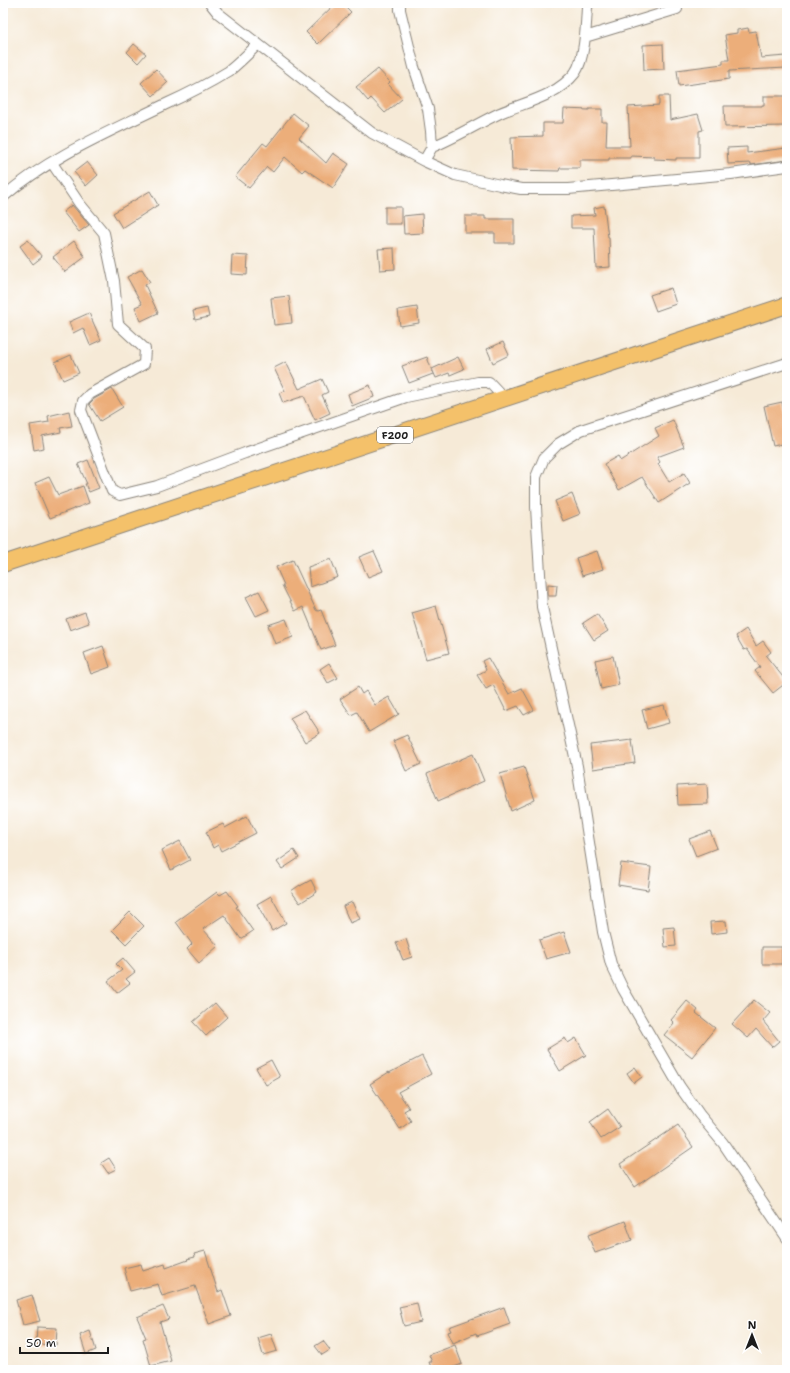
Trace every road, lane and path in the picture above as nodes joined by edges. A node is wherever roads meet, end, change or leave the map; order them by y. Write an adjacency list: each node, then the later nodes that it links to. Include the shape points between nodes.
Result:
1 (210, 3): 6 (street, via 218,13)
2 (400, 3): 7 (street, via 414,66 428,109)
3 (589, 3): 5 (street)
4 (677, 9): 5 (street)
5 (585, 37): 7 (street, via 584,48 575,72 555,91)
6 (258, 44): 8 (street, via 372,134); 9 (street, via 229,70 196,90 77,148)
7 (432, 147): 8 (street)
8 (424, 162): 10 (street, via 455,174 500,185 568,189 731,174)
9 (52, 163): 11 (street); 14 (street, via 79,203 104,232 114,281 118,324 145,349 144,364 90,394 83,401 81,410 112,491 120,496 157,486 406,397 489,382)
10 (787, 166)
11 (3, 197)
12 (787, 305): 14 (main road, F200)
13 (787, 363): 16 (street, via 581,430 558,444 544,458 536,477 536,506 542,607 577,766 603,932 611,964 680,1087)
14 (505, 398): 15 (main road, F200)
15 (3, 564)
16 (787, 1238)

